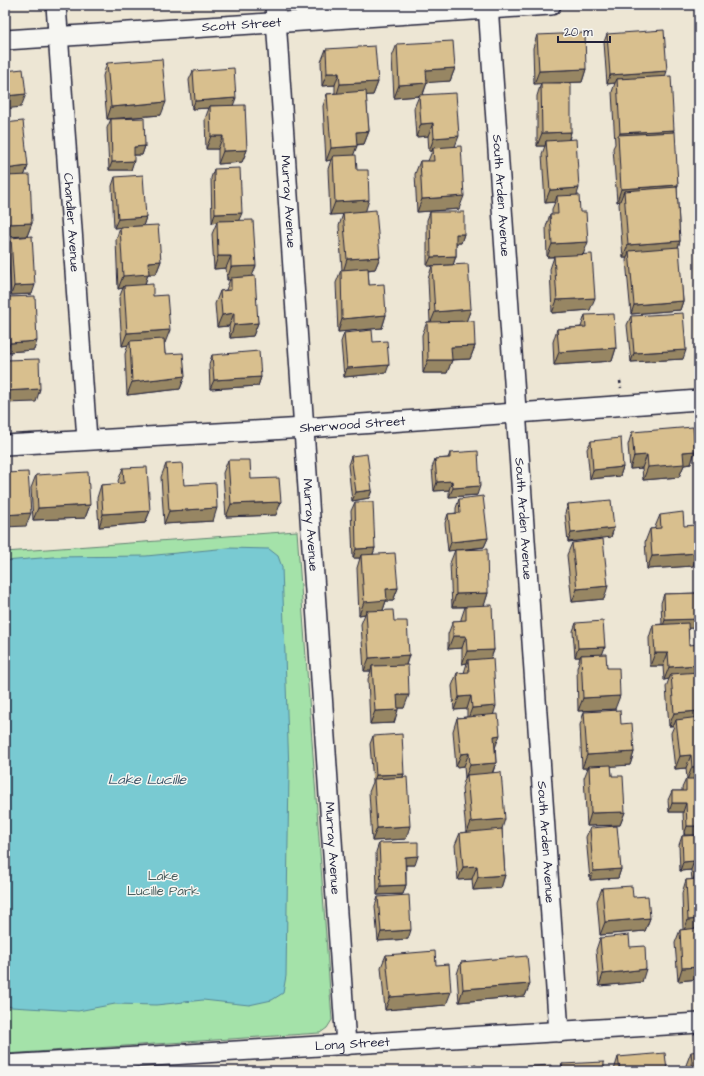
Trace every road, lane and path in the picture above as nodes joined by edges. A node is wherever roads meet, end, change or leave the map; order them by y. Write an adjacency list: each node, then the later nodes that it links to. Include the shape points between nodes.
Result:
1 (56, 5): 5 (street, Chandler Avenue)
2 (551, 5): 3 (street, Scott Street)
3 (488, 7): 4 (street, Scott Street); 8 (street, South Arden Avenue)
4 (275, 14): 5 (street, Scott Street); 9 (street, Murray Avenue)
5 (59, 37): 6 (street, Scott Street); 10 (street, Chandler Avenue)
6 (5, 40)
7 (699, 400): 8 (street, Sherwood Street)
8 (516, 413): 9 (street, Sherwood Street); 13 (street, South Arden Avenue)
9 (305, 428): 10 (street, Sherwood Street); 14 (street, Murray Avenue)
10 (86, 440): 11 (street, Sherwood Street)
11 (5, 445)
12 (699, 1023): 13 (street, Long Street)
13 (559, 1032): 14 (street, Long Street)
14 (346, 1045): 15 (street, Long Street)
15 (179, 1063): 16 (street, Long Street)
16 (5, 1065)

